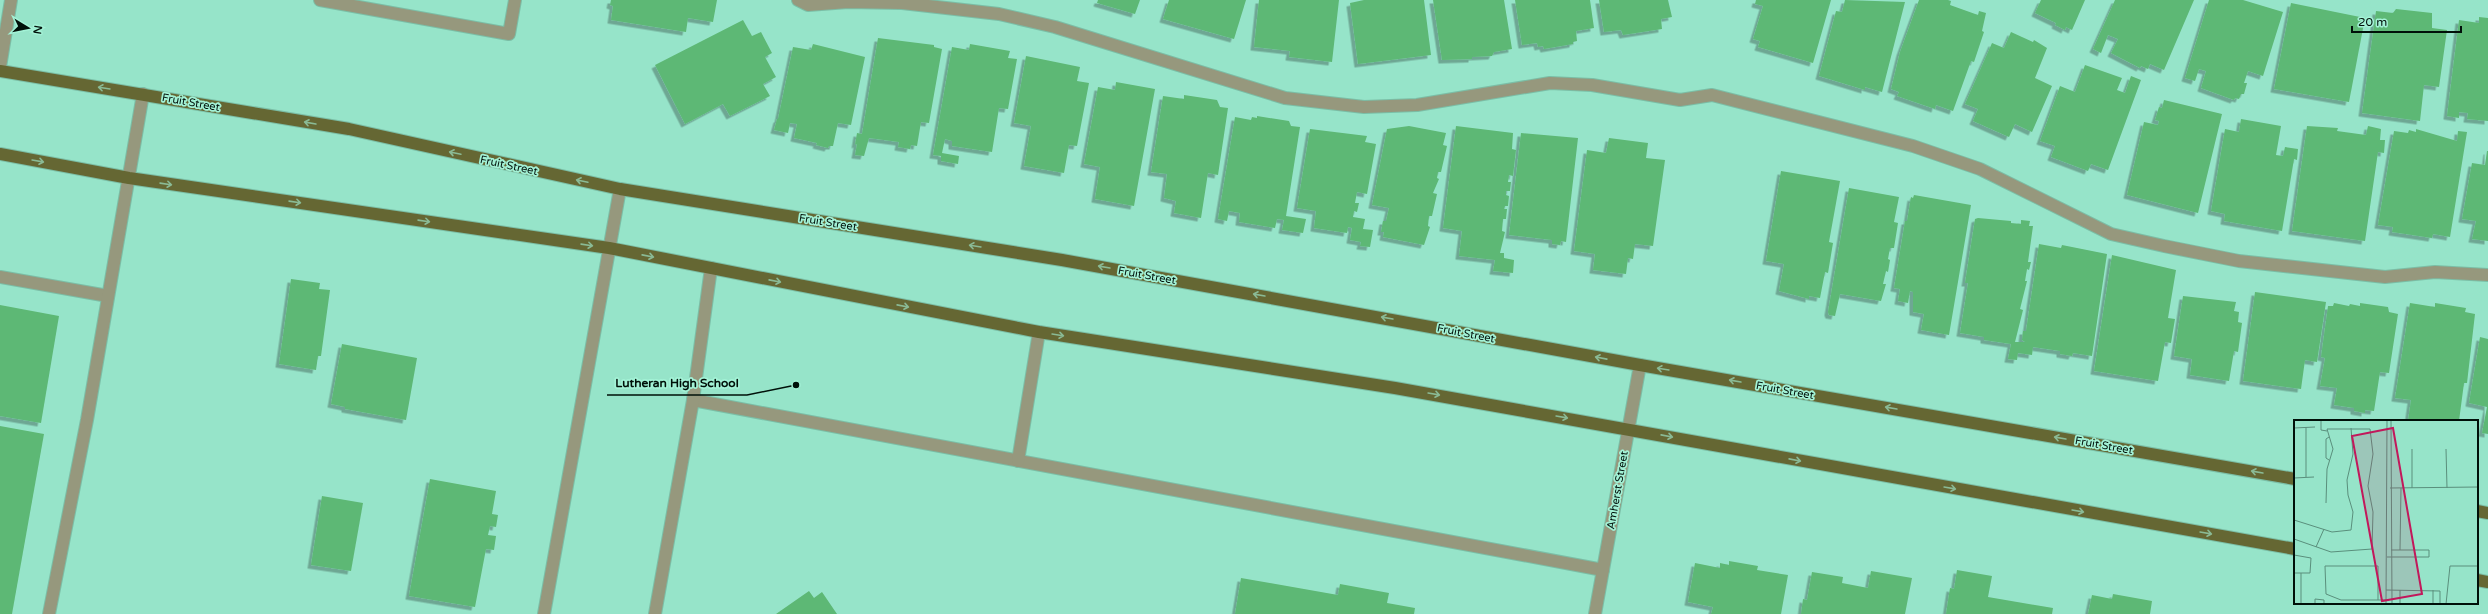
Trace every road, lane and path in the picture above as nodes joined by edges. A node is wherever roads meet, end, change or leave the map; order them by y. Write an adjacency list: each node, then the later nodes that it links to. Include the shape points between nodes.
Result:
1 (11, 0): 5 (street)
2 (320, 0): 3 (street, via 509,34)
3 (516, 0)
4 (798, 0): 13 (street, via 808,5 848,2 902,4 999,14 1055,27 1285,98 1324,104 1364,107 1417,105 1550,83 1592,85 1680,100 1712,95 1913,146 1980,170 2111,234 2239,261 2378,277 2435,272)
5 (0, 67)
6 (0, 71): 7 (main road, Fruit Street, one-way to 6)
7 (143, 94): 9 (street); 10 (main road, Fruit Street, one-way to 7, via 349,129)
8 (0, 154): 9 (main road, one-way to 9)
9 (129, 178): 11 (main road, one-way to 11); 15 (street)
10 (620, 189): 11 (street); 17 (main road, Fruit Street, one-way to 10, via 1062,260)
11 (609, 248): 12 (main road, one-way to 12); 29 (street)
12 (711, 268): 16 (main road, one-way to 16); 18 (street)
13 (2488, 275)
14 (0, 277): 15 (street)
15 (108, 296): 28 (street)
16 (1039, 332): 19 (main road, one-way to 19, via 1395,388); 20 (street)
17 (1640, 365): 19 (street, Amherst Street); 21 (main road, Fruit Street, one-way to 17)
18 (693, 400): 20 (street); 30 (street)
19 (1628, 429): 24 (main road, one-way to 24); 25 (street, Amherst Street)
20 (1018, 461): 25 (street)
21 (2294, 479)
22 (2478, 511): 23 (main road)
23 (2488, 513)
24 (2294, 549)
25 (1603, 570): 31 (street, Amherst Street)
26 (2478, 580): 27 (main road)
27 (2488, 582)
28 (49, 614)
29 (544, 614)
30 (655, 614)
31 (1595, 614)

